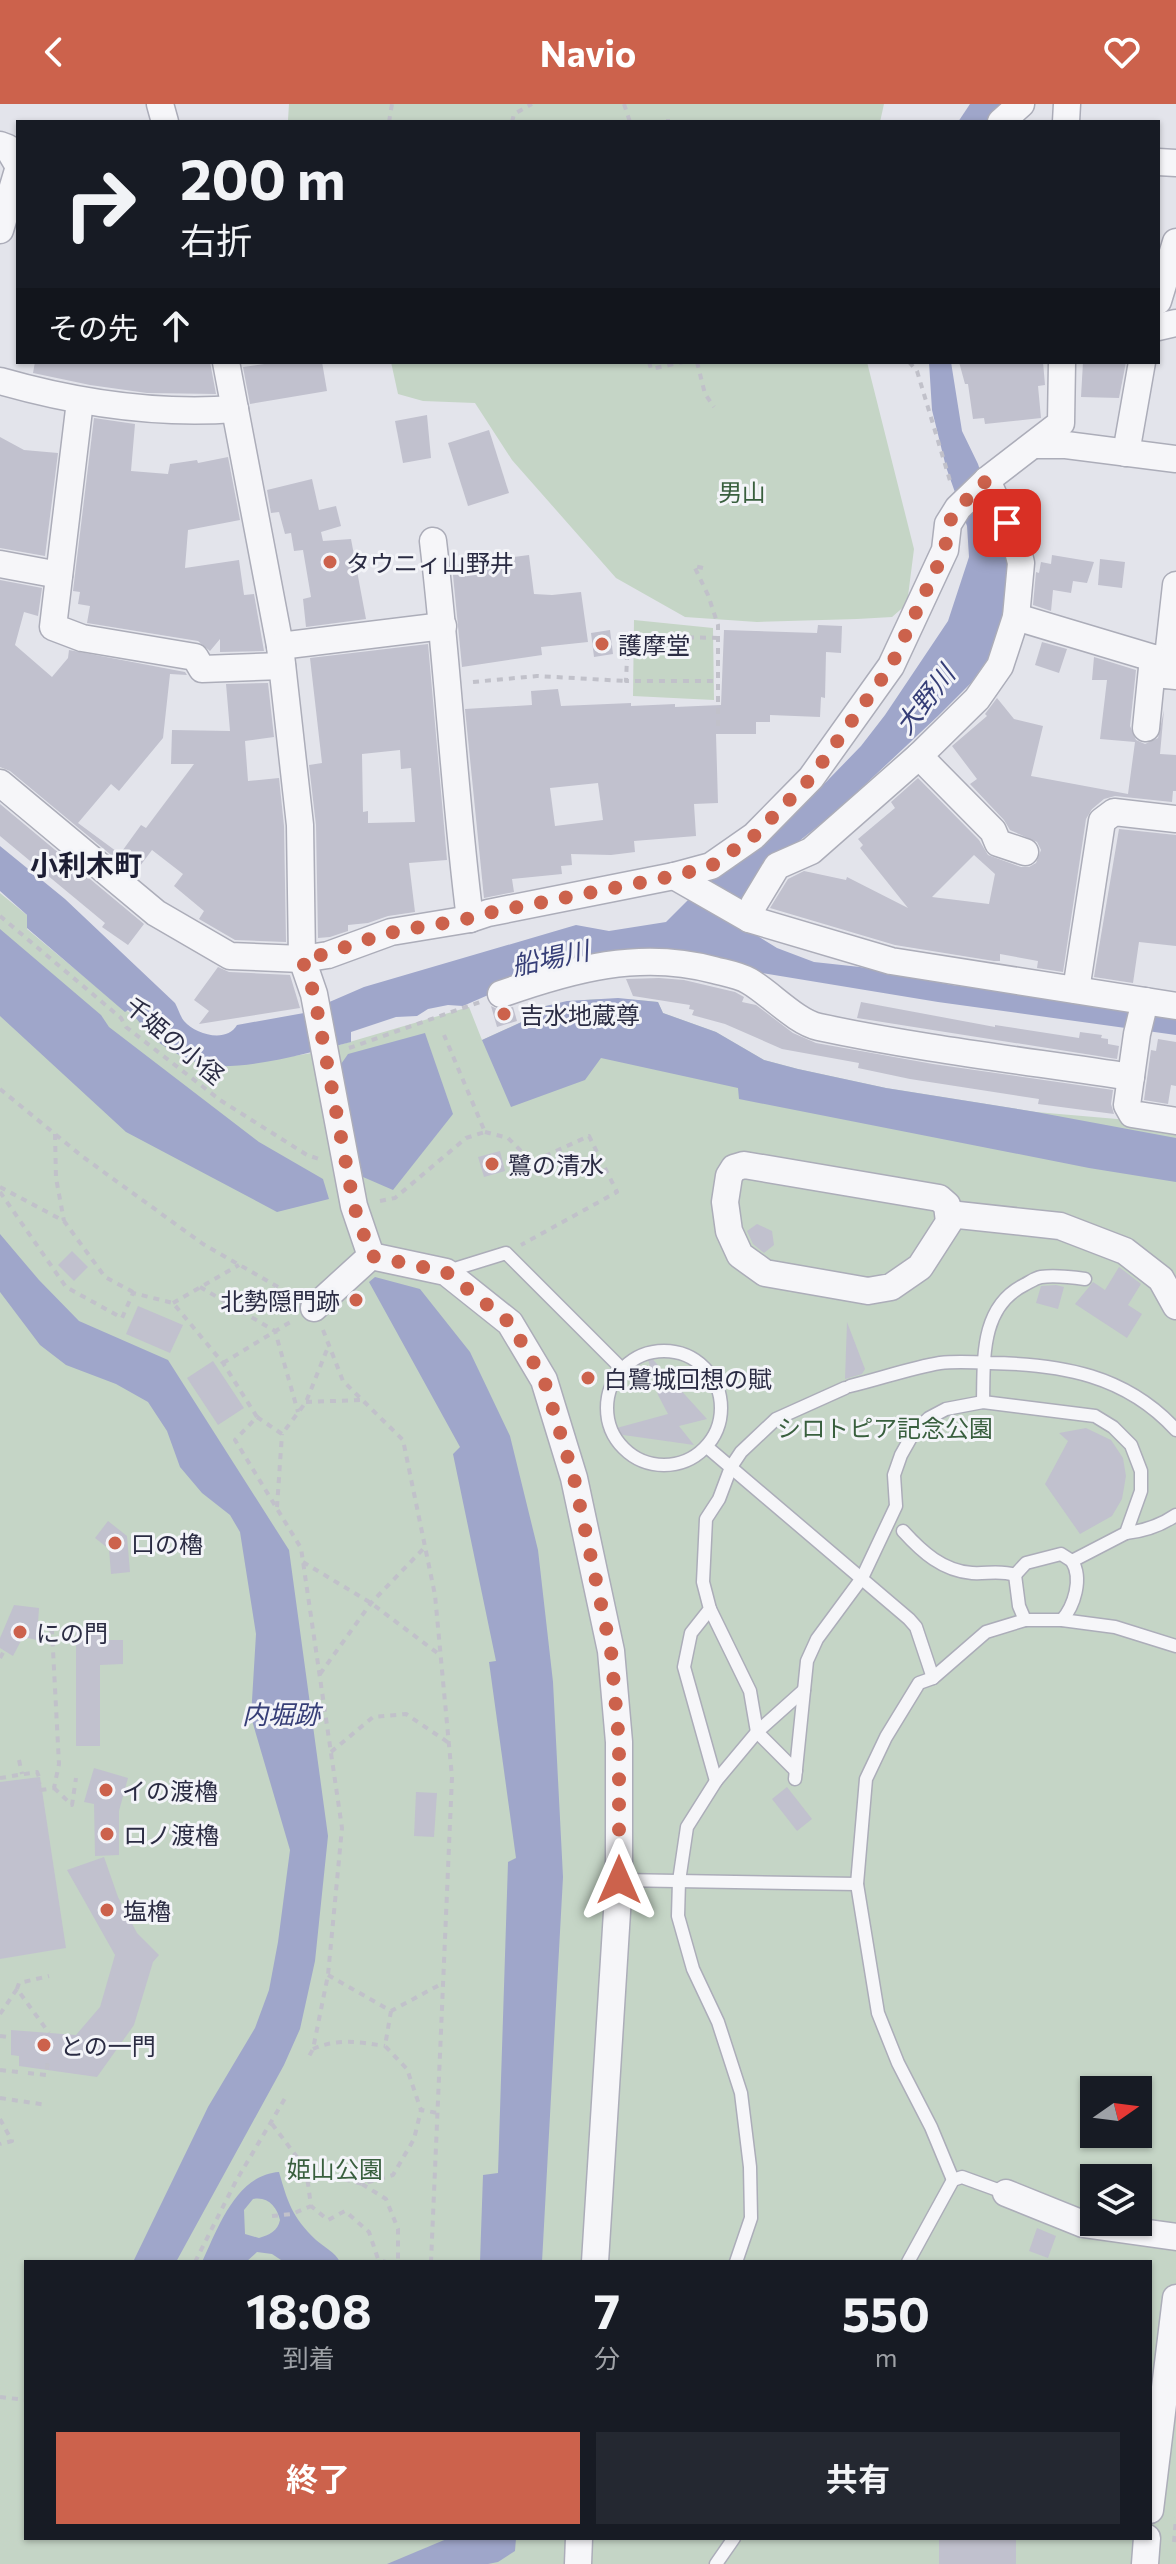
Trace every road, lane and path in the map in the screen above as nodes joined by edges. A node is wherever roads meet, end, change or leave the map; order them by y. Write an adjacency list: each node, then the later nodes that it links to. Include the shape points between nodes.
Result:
1 (532, 104): 3 (path)
2 (1021, 104): 4 (street)
3 (512, 120)
4 (1003, 120)
5 (0, 145): 6 (street, via 8,148)
6 (16, 164)
7 (16, 175): 8 (street)
8 (0, 230)
9 (1176, 242): 10 (street)
10 (1160, 294)
11 (226, 364): 21 (street)
12 (650, 364): 13 (path, via 651,369)
13 (674, 364)
14 (698, 364): 20 (path)
15 (911, 364): 26 (path, via 917,371)
16 (1062, 364): 22 (street, via 1061,423)
17 (1142, 364): 23 (street)
18 (1, 384): 19 (street)
19 (80, 401): 21 (street, via 198,412); 30 (street)
20 (714, 407)
21 (235, 409): 35 (street)
22 (1036, 445): 23 (street); 25 (street)
23 (1126, 453): 24 (street)
24 (1176, 459)
25 (987, 480): 26 (street); 32 (street, via 1021,563)
26 (953, 516): 46 (street, via 945,550 891,666 811,778 754,836 711,866)
27 (433, 541): 33 (street)
28 (0, 564): 30 (street)
29 (703, 568): 34 (path, via 694,566 708,595)
30 (59, 575): 35 (street, via 53,627 82,638 195,657 202,669)
31 (1176, 585): 36 (street)
32 (1016, 617): 36 (street); 42 (street, via 1000,666 977,699)
33 (443, 626): 35 (street); 39 (street)
34 (718, 638): 37 (path, via 628,636); 38 (path)
35 (281, 656): 50 (street, via 300,825)
36 (1165, 669): 40 (street)
37 (626, 681): 38 (path); 39 (path, via 537,676)
38 (718, 681): 41 (path)
39 (448, 685): 48 (street)
40 (1146, 728)
41 (718, 732)
42 (919, 756): 45 (street, via 993,831 998,843); 49 (street, via 811,851 777,866)
43 (0, 783): 50 (street, via 156,913 221,952)
44 (1176, 819): 51 (street, via 1114,812 1102,821)
45 (1025, 852)
46 (674, 876): 48 (street); 49 (street)
47 (0, 916): 62 (path, 千姫の小径, via 126,1027 220,1100 307,1155)
48 (470, 919): 50 (street, via 391,932)
49 (749, 919): 51 (street, via 891,961)
50 (302, 959): 56 (street)
51 (1076, 990): 53 (street)
52 (501, 994): 56 (path); 57 (street, via 580,970 639,961 685,962 746,979 814,1026)
53 (1145, 1001): 54 (street); 57 (street)
54 (1176, 1006)
55 (444, 1035): 60 (path)
56 (324, 1054): 62 (street)
57 (1131, 1077): 59 (street, via 1127,1105 1132,1114)
58 (0, 1089): 61 (path)
59 (1176, 1121)
60 (484, 1129): 64 (path, via 395,1198); 67 (path, via 508,1138 532,1162 589,1136 617,1192)
61 (55, 1134): 66 (path); 69 (path)
62 (343, 1158): 64 (street)
63 (0, 1190): 66 (path); 73 (path, via 66,1287 122,1318)
64 (354, 1206): 68 (street)
65 (949, 1214): 65 (street, via 939,1198 758,1166 734,1168 725,1202 729,1231 740,1255 765,1273 868,1291 891,1287 920,1267); 75 (street, via 1060,1226 1125,1251 1161,1279)
66 (64, 1221): 73 (path, via 105,1277)
67 (506, 1253): 70 (lane); 81 (lane)
68 (371, 1256): 70 (street); 76 (street)
69 (239, 1265): 72 (path); 76 (path)
70 (446, 1272): 121 (street, via 510,1323 544,1380 574,1478 611,1651 619,1742)
71 (1085, 1279): 79 (lane, via 1037,1278 1007,1295 988,1332)
72 (200, 1287): 74 (path); 77 (path)
73 (133, 1293): 74 (path)
74 (173, 1303): 80 (path)
75 (1176, 1306)
76 (314, 1308): 77 (path); 78 (path)
77 (275, 1331): 80 (path); 85 (path)
78 (329, 1345): 82 (path, via 343,1381); 83 (path)
79 (984, 1362): 84 (lane); 87 (lane, via 1076,1370 1132,1393); 90 (lane, via 942,1363 847,1387 776,1419)
80 (223, 1363): 86 (path)
81 (622, 1369): 89 (lane, via 641,1356 663,1351 696,1361 717,1388 721,1414); 89 (lane, via 607,1401 608,1422 618,1444 635,1458 666,1466)
82 (362, 1400): 83 (path); 95 (path, via 403,1440)
83 (306, 1402): 85 (path)
84 (983, 1402): 94 (lane, via 1095,1416 1113,1427 1131,1445 1141,1471 1141,1491); 99 (lane, via 946,1409 914,1432 894,1475 896,1506)
85 (298, 1412): 88 (path)
86 (257, 1417): 88 (path); 91 (path, via 235,1440)
87 (1176, 1430)
88 (282, 1434): 91 (path)
89 (707, 1447): 90 (lane)
90 (731, 1467): 99 (lane); 101 (lane, via 706,1519 703,1582)
91 (277, 1509): 97 (path, via 301,1548)
92 (1176, 1515): 94 (lane, via 1154,1528)
93 (903, 1531): 98 (lane, via 954,1570)
94 (1126, 1533): 96 (lane)
95 (425, 1547): 100 (path); 107 (path)
96 (1072, 1561): 98 (lane, via 1061,1554 1026,1563); 103 (lane, via 1078,1570 1072,1608)
97 (303, 1562): 100 (path); 109 (path)
98 (1015, 1575): 102 (lane)
99 (862, 1578): 110 (lane, via 916,1627); 111 (lane, via 817,1639 807,1661)
100 (371, 1603): 107 (path); 109 (path)
101 (710, 1609): 112 (lane, via 750,1691); 119 (lane, via 691,1633 684,1667)
102 (1025, 1620): 103 (lane); 110 (lane, via 986,1632)
103 (1062, 1620): 105 (lane, via 1115,1627)
104 (38, 1627): 120 (path, via 52,1631 59,1764)
105 (1176, 1646)
106 (4, 1651): 108 (path)
107 (441, 1656): 113 (path)
108 (0, 1658)
109 (320, 1674): 114 (path)
110 (933, 1678): 123 (lane, via 919,1683 866,1779)
111 (804, 1690): 112 (lane); 112 (lane, via 795,1775)
112 (757, 1732): 119 (lane)
113 (449, 1743): 114 (path, via 406,1714 373,1717); 126 (path)
114 (331, 1752): 124 (path, via 342,1828)
115 (19, 1760): 116 (path)
116 (22, 1774): 117 (path); 120 (path, via 37,1772 41,1790)
117 (0, 1778)
118 (76, 1778): 120 (path, via 72,1805)
119 (716, 1781): 122 (lane, via 687,1827)
120 (54, 1788)
121 (619, 1880): 122 (lane); 159 (street)
122 (679, 1881): 123 (lane); 160 (lane, via 678,1916 693,1969 718,2022 741,2093 751,2218)
123 (857, 1884): 149 (lane, via 878,2013)
124 (328, 1975): 128 (path); 134 (path)
125 (49, 1976): 127 (path, via 19,1983)
126 (443, 1983): 128 (path); 144 (path)
127 (17, 1989): 129 (path); 130 (path)
128 (391, 2011): 133 (path)
129 (0, 2014)
130 (49, 2033)
131 (0, 2036): 132 (path)
132 (8, 2037)
133 (385, 2046): 134 (path, via 351,2040); 143 (path, via 407,2069)
134 (313, 2049): 136 (path)
135 (48, 2060): 139 (path, via 46,2075)
136 (307, 2060)
137 (0, 2070): 138 (path)
138 (18, 2072)
139 (28, 2073)
140 (287, 2095): 146 (path)
141 (0, 2098): 142 (path)
142 (47, 2105)
143 (421, 2110): 144 (path); 150 (path, via 414,2139 393,2175)
144 (438, 2113): 158 (path)
145 (0, 2119): 147 (path, via 12,2141)
146 (272, 2124): 148 (path); 155 (path)
147 (0, 2144)
148 (306, 2169): 150 (path); 152 (path)
149 (953, 2180): 151 (lane, via 962,2177); 161 (lane)
150 (362, 2184): 157 (path, via 386,2199 398,2229)
151 (1006, 2193): 154 (street, via 1083,2224)
152 (311, 2206): 153 (path); 156 (path, via 328,2220 345,2211 369,2232)
153 (272, 2216)
154 (1176, 2237)
155 (196, 2260)
156 (381, 2260)
157 (398, 2260)
158 (431, 2260)
159 (595, 2260)
160 (737, 2260)
161 (909, 2260)
162 (1176, 2298): 165 (street)
163 (0, 2397): 164 (path)
164 (24, 2400)
165 (1152, 2494)
166 (579, 2540): 168 (street)
167 (733, 2540): 169 (lane)
168 (578, 2564)
169 (716, 2564)

